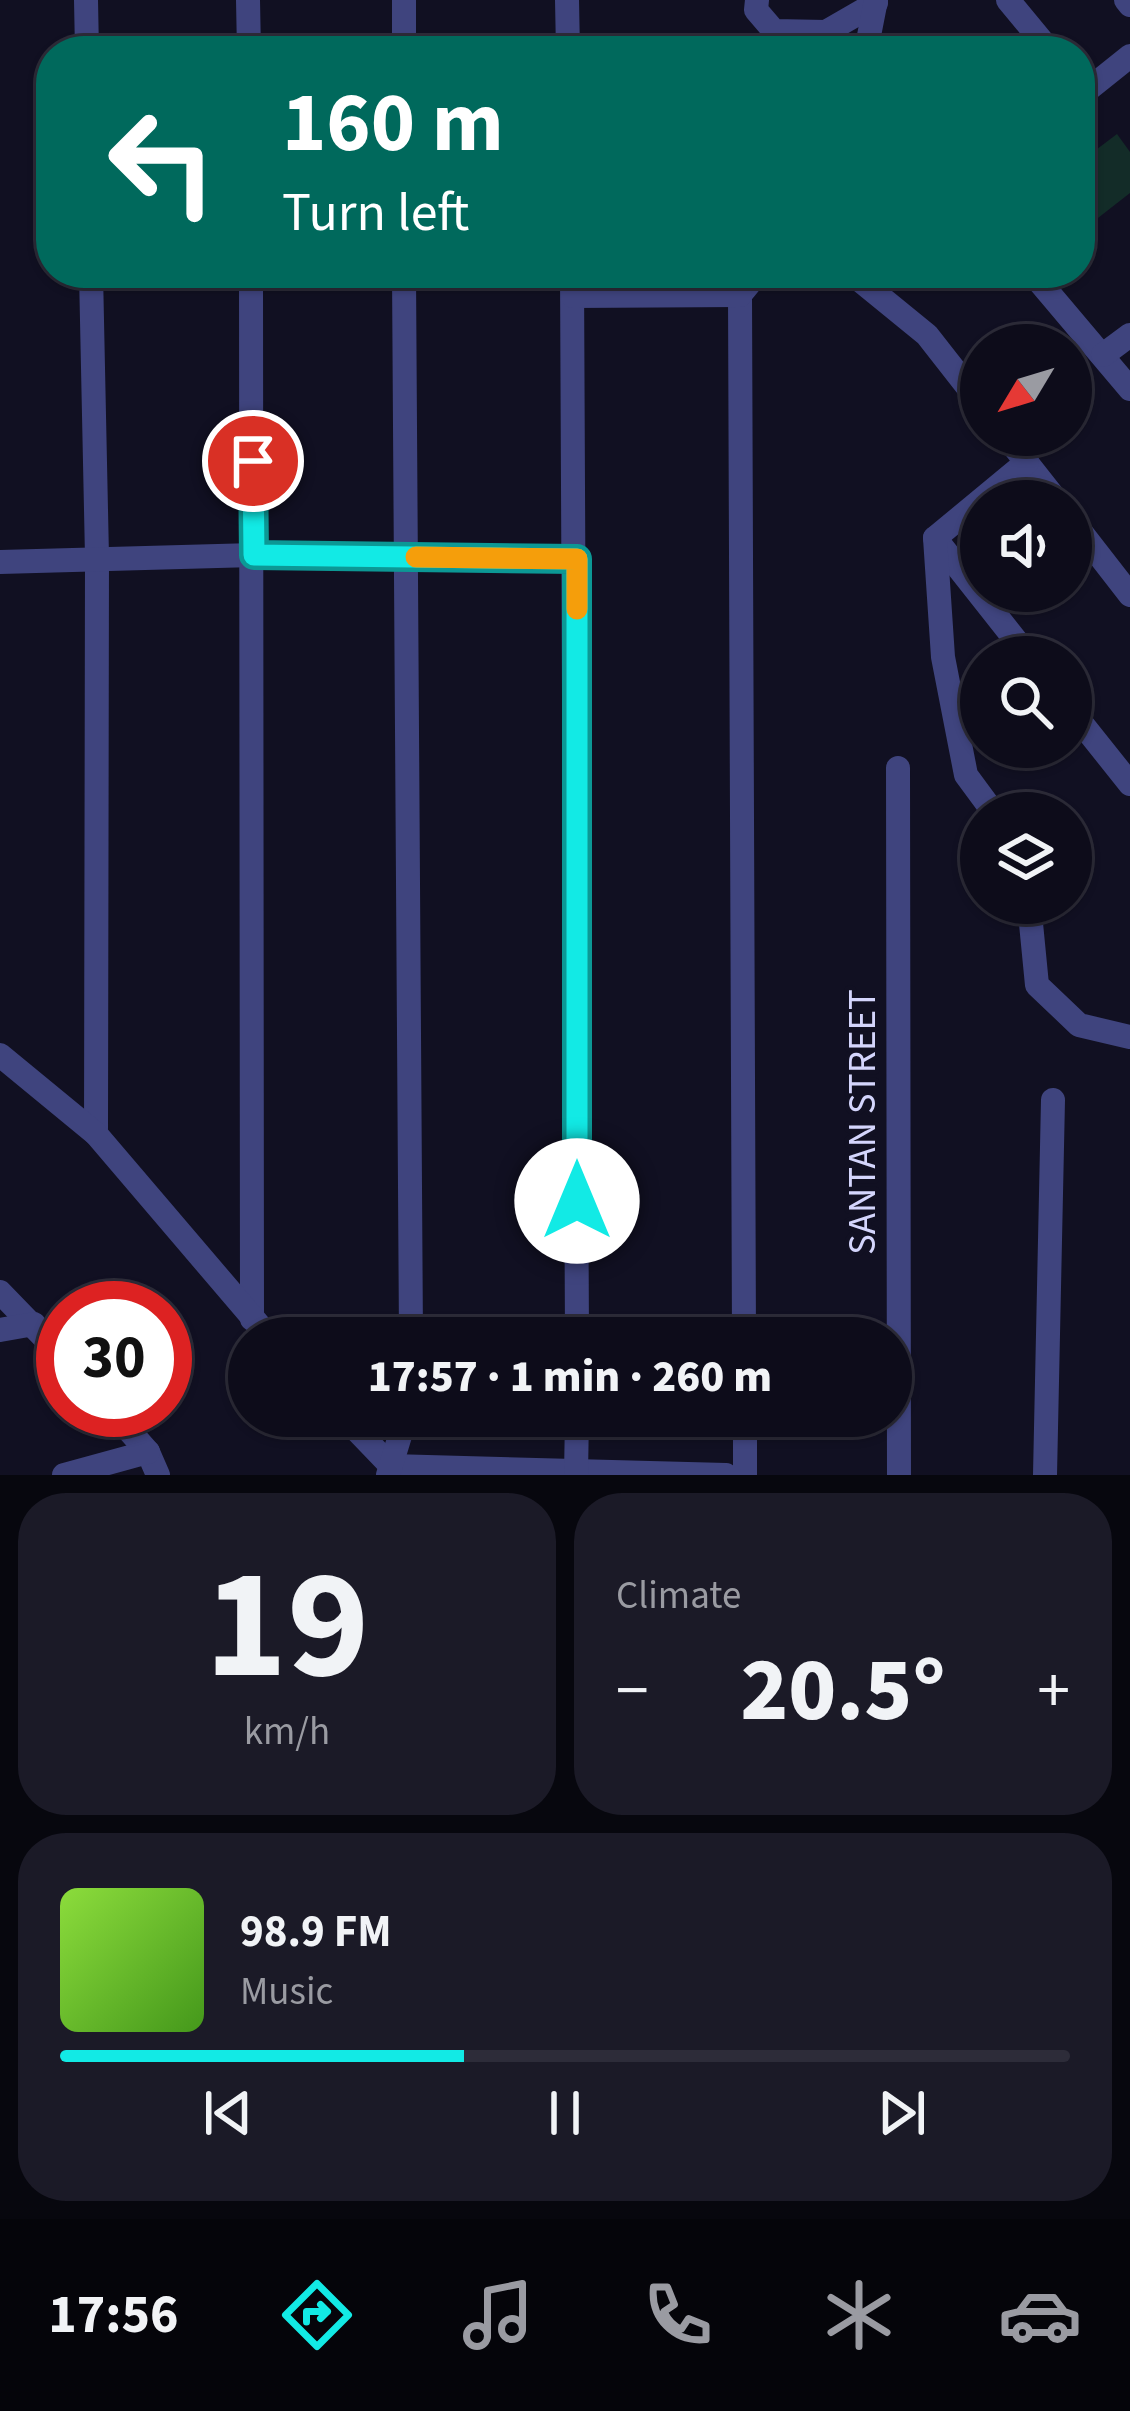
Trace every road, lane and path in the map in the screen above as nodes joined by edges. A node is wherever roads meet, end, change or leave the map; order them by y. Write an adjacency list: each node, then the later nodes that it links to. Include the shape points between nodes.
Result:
1 (86, 0): 8 (street)
2 (248, 0): 9 (street)
3 (404, 0): 10 (street)
4 (567, 0): 11 (street)
5 (757, 0): 7 (street, via 774,31 826,32)
6 (1008, 0): 13 (street)
7 (876, 2): 12 (street)
8 (87, 36)
9 (249, 36)
10 (404, 36)
11 (568, 36)
12 (869, 36)
13 (1038, 36)
14 (1130, 56): 15 (street)
15 (1095, 82)
16 (92, 288): 36 (street)
17 (251, 288): 34 (street)
18 (404, 288): 35 (street)
19 (573, 288): 37 (street)
20 (623, 288): 24 (street)
21 (746, 288): 24 (street)
22 (877, 288): 27 (street)
23 (1045, 288): 26 (street)
24 (740, 295): 55 (street)
25 (1130, 335): 26 (street)
26 (1103, 355): 28 (street)
27 (960, 377)
28 (1130, 389)
29 (1022, 456): 30 (street)
30 (1027, 462): 31 (street); 32 (street)
31 (1041, 480)
32 (935, 538): 40 (street); 44 (street, via 943,657 966,775)
33 (1092, 546): 39 (street)
34 (254, 555): 35 (street); 36 (street); 52 (street)
35 (405, 556): 37 (street); 53 (street)
36 (97, 557): 38 (street); 49 (street)
37 (577, 559): 54 (street)
38 (0, 562)
39 (1130, 596)
40 (1012, 636)
41 (1092, 736): 43 (street)
42 (898, 768): 71 (street, SANTAN STREET)
43 (1130, 784)
44 (979, 792)
45 (1031, 924): 46 (street, via 1037,985 1079,1025)
46 (1129, 1039)
47 (0, 1055): 49 (street)
48 (1053, 1100): 72 (street)
49 (96, 1134): 51 (street)
50 (0, 1292): 56 (street)
51 (251, 1317)
52 (261, 1317)
53 (411, 1317)
54 (577, 1317)
55 (744, 1317)
56 (34, 1324): 57 (street); 58 (street)
57 (36, 1326)
58 (0, 1330)
59 (132, 1437): 64 (street)
60 (361, 1437): 65 (street)
61 (400, 1437): 65 (street)
62 (577, 1437): 66 (street)
63 (745, 1437): 70 (street)
64 (153, 1464): 68 (street)
65 (389, 1471): 66 (street)
66 (576, 1473): 67 (street)
67 (620, 1474): 69 (street)
68 (64, 1475)
69 (726, 1475)
70 (745, 1475)
71 (899, 1475)
72 (1045, 1475)

